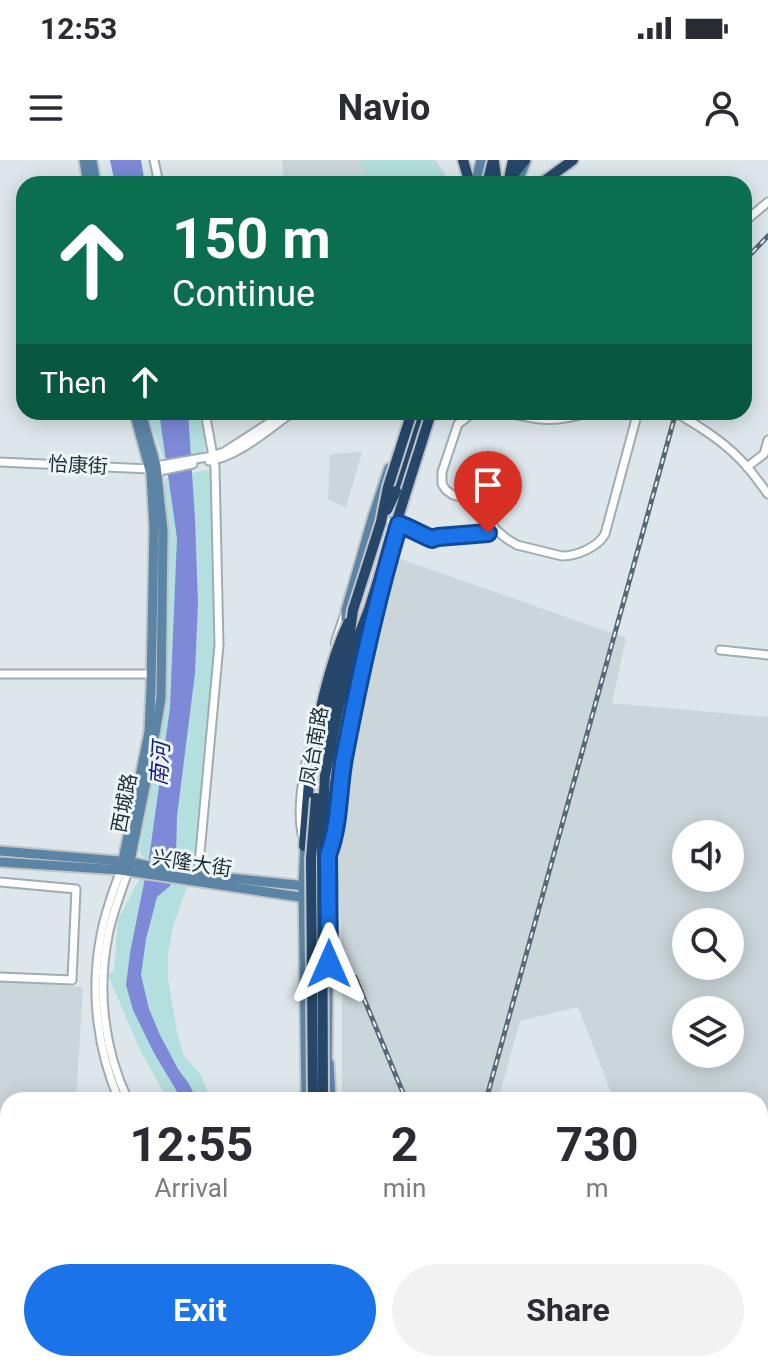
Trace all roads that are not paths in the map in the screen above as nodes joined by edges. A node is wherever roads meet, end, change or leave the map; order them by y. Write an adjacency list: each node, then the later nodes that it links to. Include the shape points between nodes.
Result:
1 (526, 160): 3 (highway)
2 (573, 160): 4 (highway)
3 (513, 176)
4 (551, 176)
5 (768, 202): 6 (street)
6 (752, 215)
7 (137, 420): 24 (main road, 西城路)
8 (143, 420): 24 (main road, 西城路)
9 (206, 420): 21 (street)
10 (274, 420): 21 (street)
11 (281, 420): 21 (street, via 241,448)
12 (408, 420): 26 (highway, 凤台南路, bridge)
13 (418, 420): 26 (highway, bridge, via 396,491)
14 (430, 420): 27 (main road, 凤台南路)
15 (430, 420): 30 (highway, 凤台南路, bridge)
16 (463, 420): 28 (street, via 442,484 453,495 484,507)
17 (636, 420): 28 (street, via 599,543 562,556 517,545)
18 (688, 420): 23 (street)
19 (768, 440): 20 (street)
20 (766, 457): 23 (street)
21 (213, 458): 24 (street, 怡康街); 40 (street, via 219,645)
22 (0, 462): 24 (street, 怡康街)
23 (747, 467): 25 (street)
24 (156, 469): 34 (main road, 西城路); 39 (main road, 西城路, via 163,530 161,698)
25 (768, 494)
26 (377, 519): 27 (street); 29 (highway, 凤台南路, bridge)
27 (399, 524): 28 (street, via 432,539); 30 (main road, 凤台南路)
28 (495, 529)
29 (350, 610): 35 (main road, 凤台南路, via 319,735); 35 (highway, bridge, via 310,769); 53 (highway, 凤台南路, bridge, via 350,632 318,775 312,839)
30 (371, 613): 37 (highway, bridge, via 339,754); 37 (main road, 凤台南路, via 340,721 325,843); 54 (highway, 凤台南路, bridge, via 359,635 325,776)
31 (720, 650): 32 (street)
32 (768, 655)
33 (0, 674): 34 (street)
34 (151, 674): 39 (main road, 西城路, via 149,732)
35 (304, 846): 43 (main road, 凤台南路)
36 (0, 851): 39 (main road, 兴隆大街)
37 (328, 855): 44 (main road, 凤台南路)
38 (0, 862): 39 (main road, 兴隆大街)
39 (126, 866): 41 (main road, 兴隆大街); 47 (street, 西城路)
40 (198, 875): 41 (main road, 兴隆大街); 43 (main road, 兴隆大街)
41 (179, 876): 45 (main road, 兴隆大街)
42 (0, 882): 48 (street, via 76,889 72,980)
43 (303, 885): 44 (main road, 兴隆大街); 45 (main road, 凤台南路)
44 (328, 889): 46 (main road, 凤台南路)
45 (304, 898): 46 (main road, 兴隆大街); 52 (main road, 凤台南路)
46 (329, 903): 49 (main road, 凤台南路)
47 (112, 908): 50 (street, 西城路, via 101,936 96,1003); 51 (street, 西城路, via 104,1003 112,1058)
48 (0, 977)
49 (328, 1053): 55 (main road, 凤台南路); 56 (main road, 凤台南路)
50 (116, 1092)
51 (125, 1092)
52 (306, 1092)
53 (313, 1092)
54 (327, 1092)
55 (327, 1092)
56 (328, 1092)

